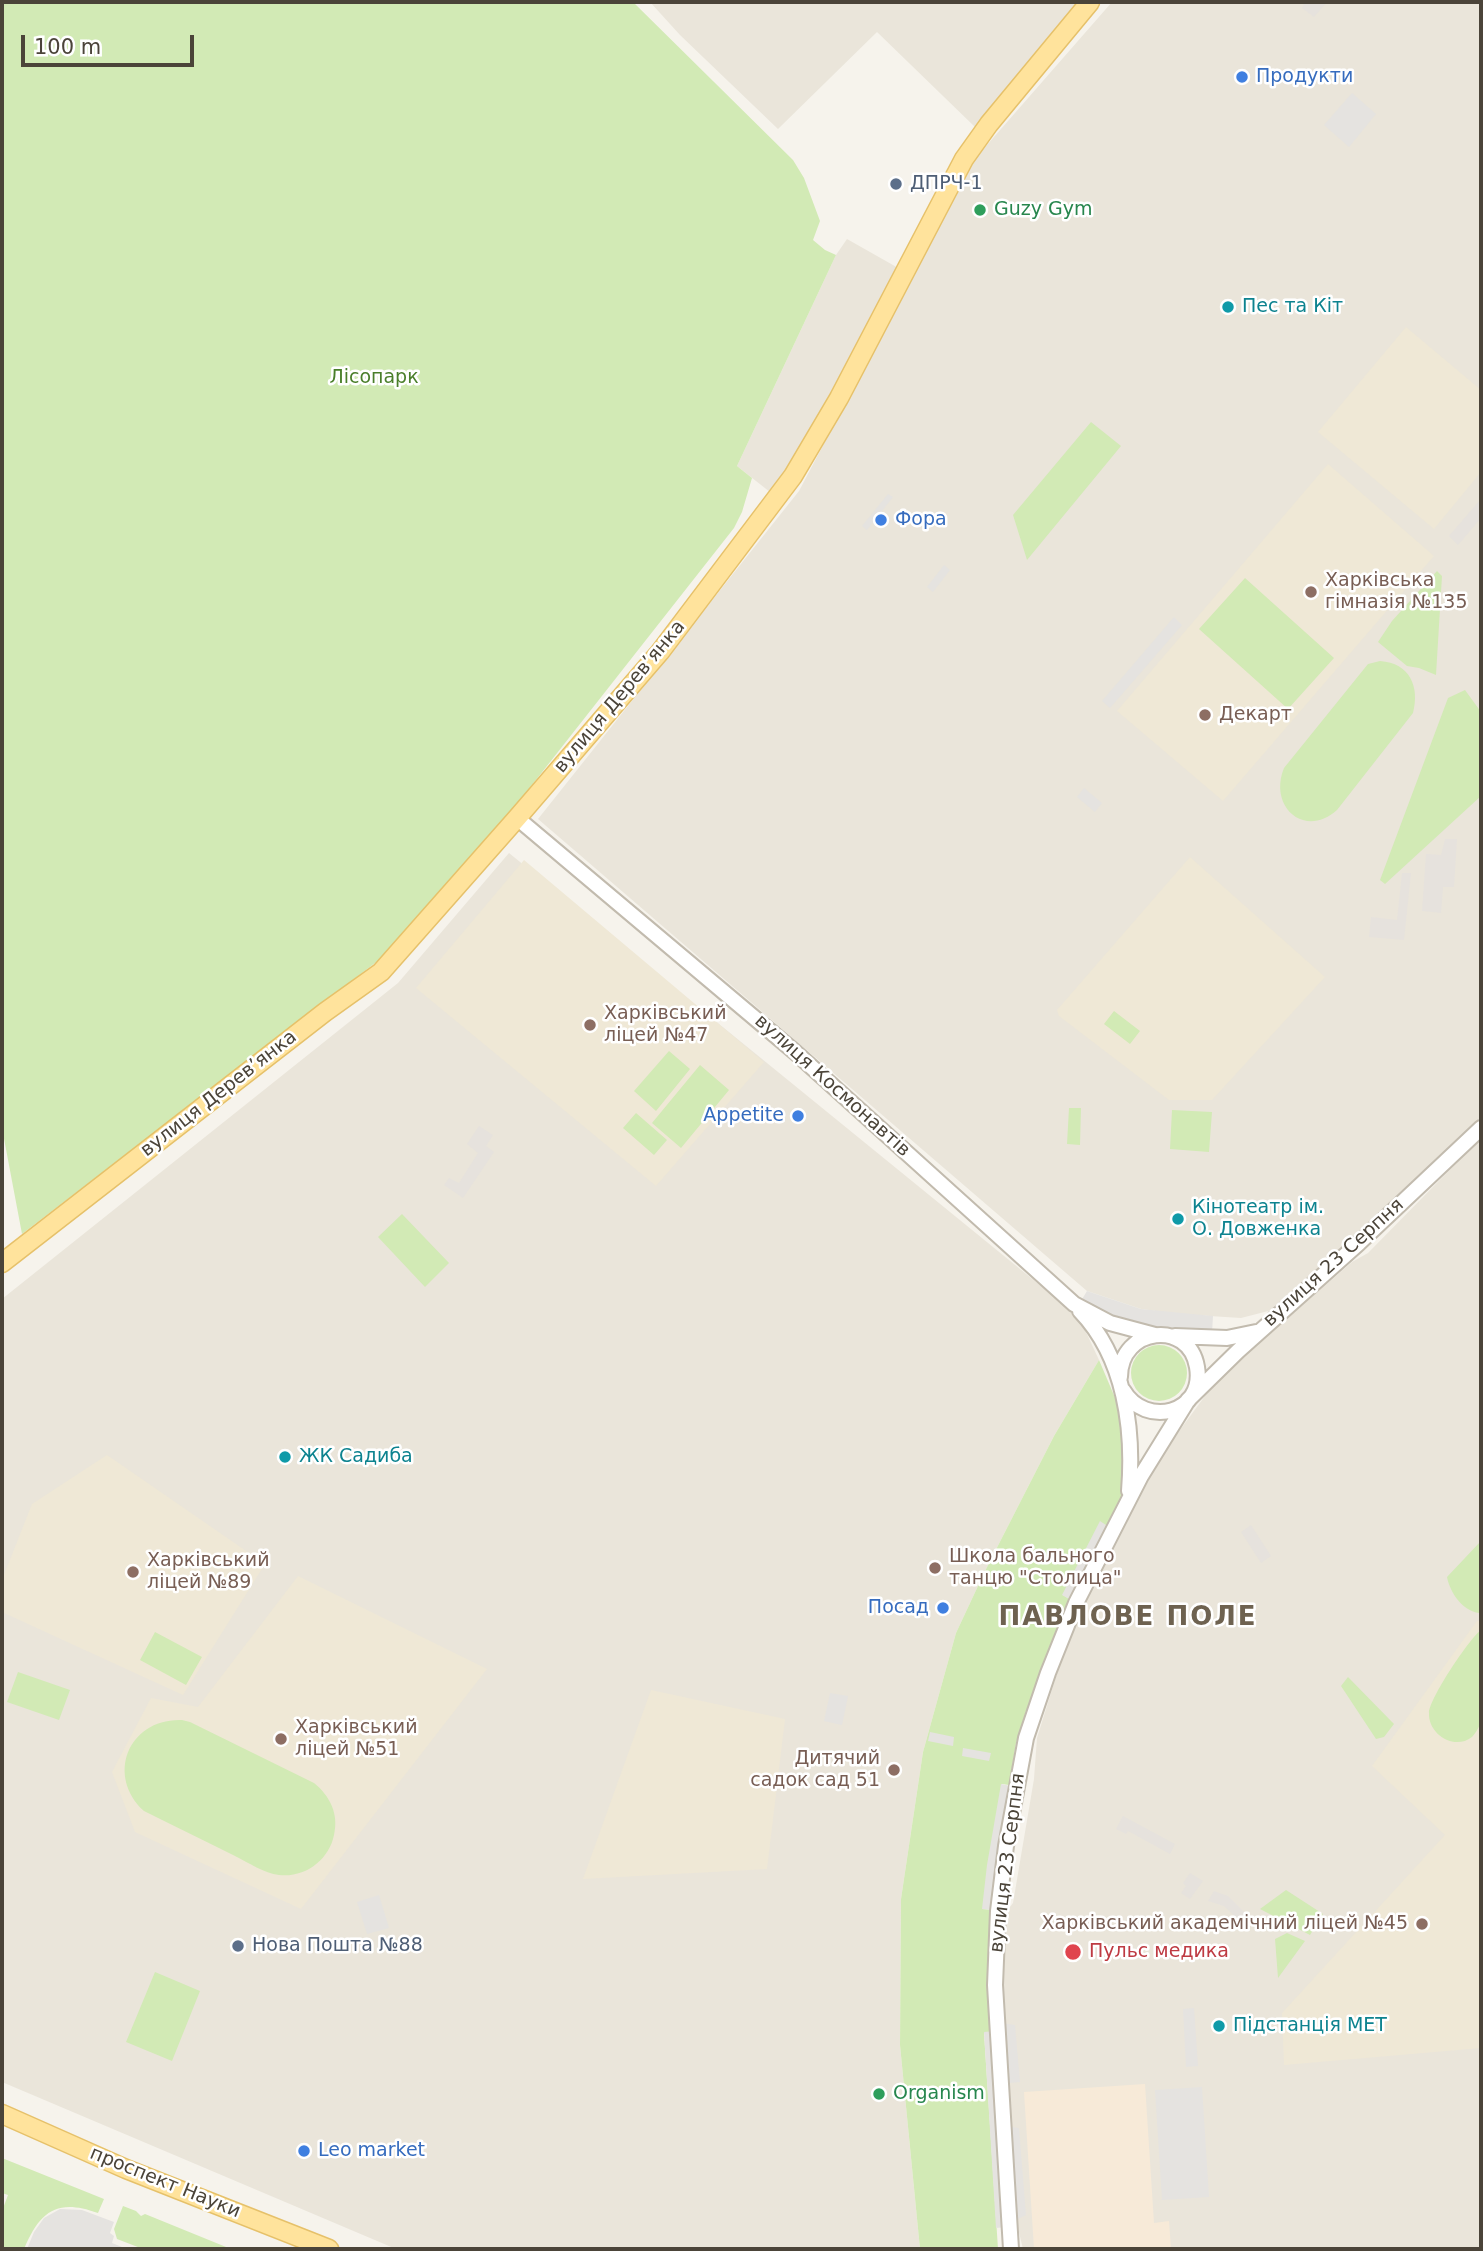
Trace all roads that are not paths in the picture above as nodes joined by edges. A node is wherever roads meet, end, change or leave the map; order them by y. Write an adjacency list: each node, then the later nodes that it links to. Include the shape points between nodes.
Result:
1 (1090, 2): 2 (main road, вулиця Дерев’янка, via 975,141 846,386 793,476 660,652)
2 (517, 818): 4 (main road, вулиця Дерев’янка, via 381,972); 5 (street, вулиця Космонавтів, via 795,1052)
3 (1481, 1128): 6 (street, вулиця 23 Серпня)
4 (2, 1263)
5 (1074, 1304): 7 (street, вулиця Космонавтів, via 1110,1322); 9 (street, вулиця 23 Серпня, via 1098,1334)
6 (1260, 1331): 8 (street, via 1227,1338); 10 (street, вулиця 23 Серпня)
7 (1155, 1335): 8 (street); 9 (street, вулиця 23 Серпня, via 1131,1346 1121,1363)
8 (1170, 1336): 10 (street, вулиця 23 Серпня, via 1185,1345 1195,1359 1198,1376)
9 (1121, 1383): 10 (street, вулиця 23 Серпня, via 1133,1404 1149,1412 1174,1410); 11 (street, вулиця 23 Серпня, via 1131,1453)
10 (1188, 1400): 11 (street, вулиця 23 Серпня)
11 (1129, 1497): 14 (street, вулиця 23 Серпня, via 1076,1603 1048,1673 1026,1738 1006,1846 995,1985)
12 (2, 2113): 13 (main road, проспект Науки, via 117,2166)
13 (329, 2249)
14 (1011, 2249)

